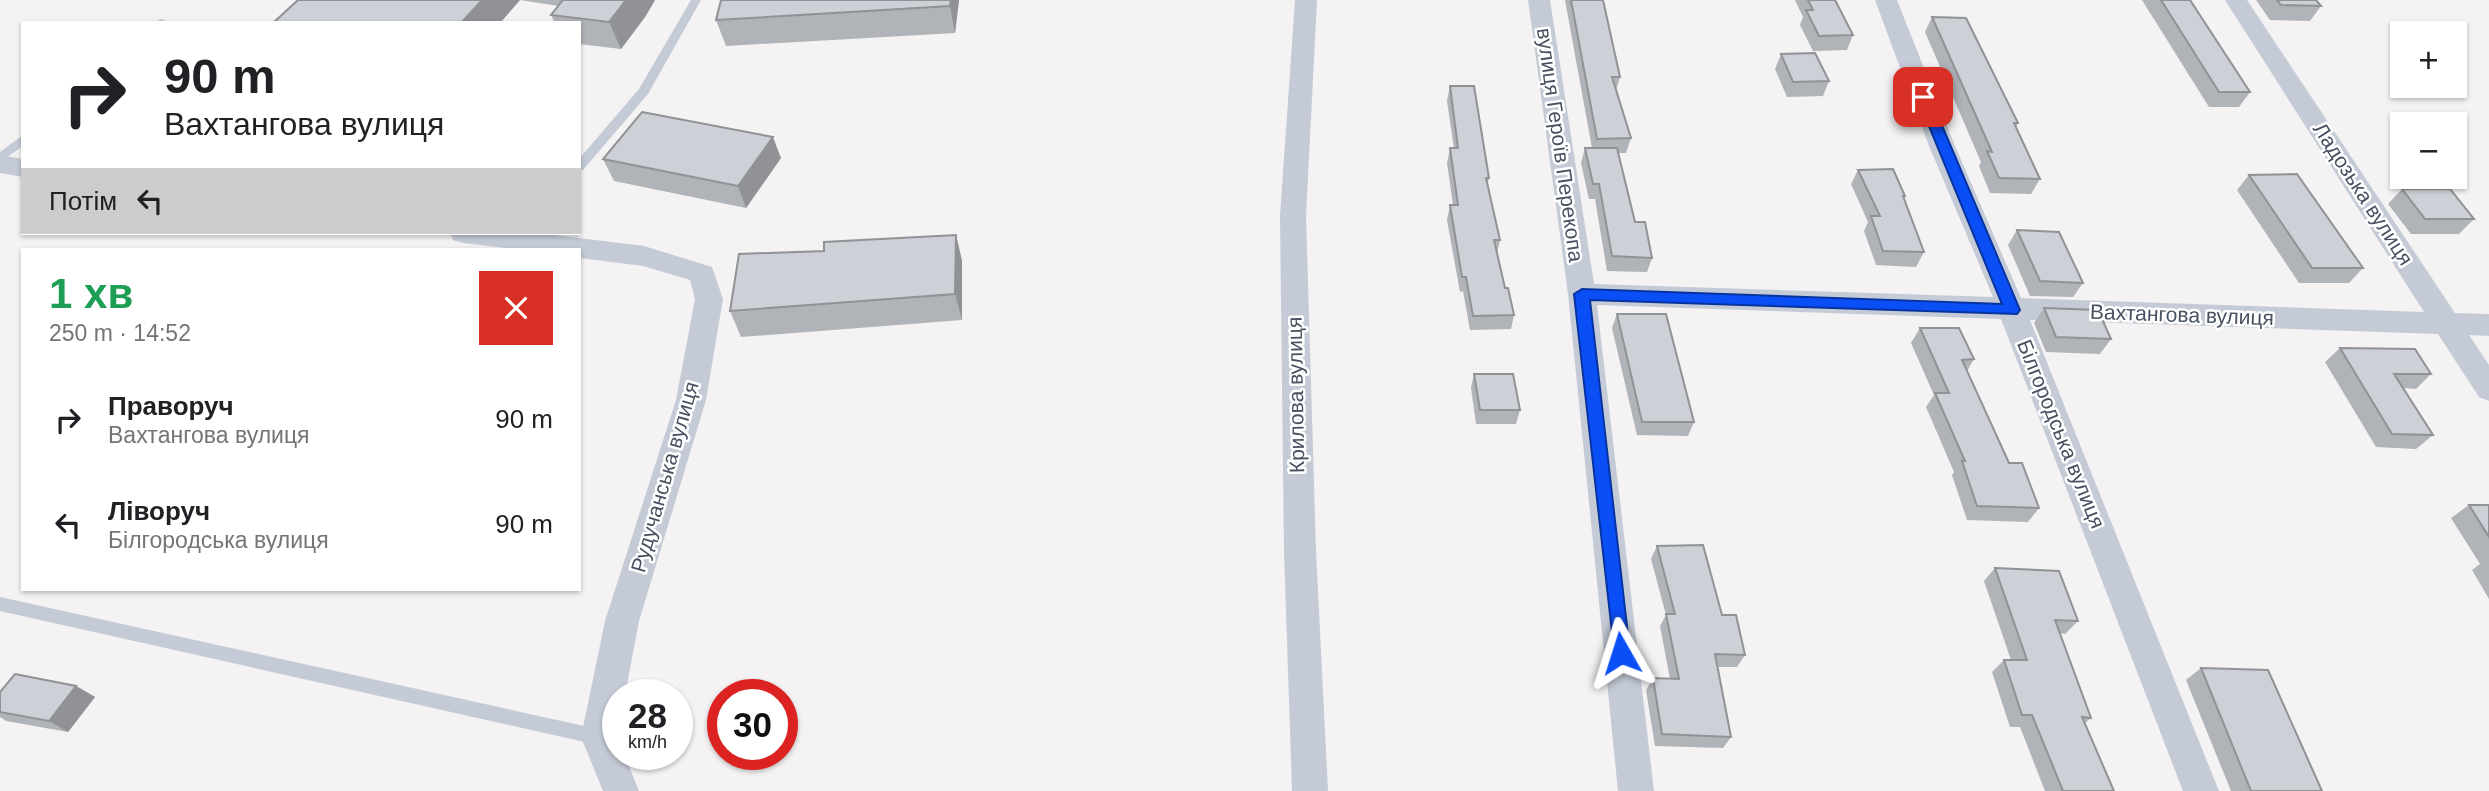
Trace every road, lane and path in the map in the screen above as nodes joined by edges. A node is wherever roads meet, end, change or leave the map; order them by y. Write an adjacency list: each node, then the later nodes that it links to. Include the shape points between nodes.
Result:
1 (696, 0): 9 (lane, via 644,91)
2 (1306, 0): 20 (street, Крилова вулиця, via 1293,216)
3 (1539, 0): 12 (street, вулиця Героїв Перекопа)
4 (1886, 0): 13 (street, Білгородська вулиця)
5 (2236, 0): 14 (street, Ладозька вулиця)
6 (21, 141): 7 (lane)
7 (0, 158)
8 (0, 164): 10 (street)
9 (581, 165)
10 (21, 168)
11 (512, 236): 18 (street, Рудучанська вулиця, via 644,256 702,274 709,299 691,400 622,621)
12 (1582, 294): 13 (street, Вахтангова вулиця); 21 (street, вулиця Героїв Перекопа)
13 (2012, 310): 14 (street, Вахтангова вулиця); 22 (street, Білгородська вулиця)
14 (2448, 323): 15 (street, Вахтангова вулиця); 16 (street, Ладозька вулиця)
15 (2489, 325)
16 (2489, 389)
17 (0, 604): 18 (lane)
18 (599, 737): 19 (street)
19 (621, 791)
20 (1310, 791)
21 (1636, 791)
22 (2201, 791)

